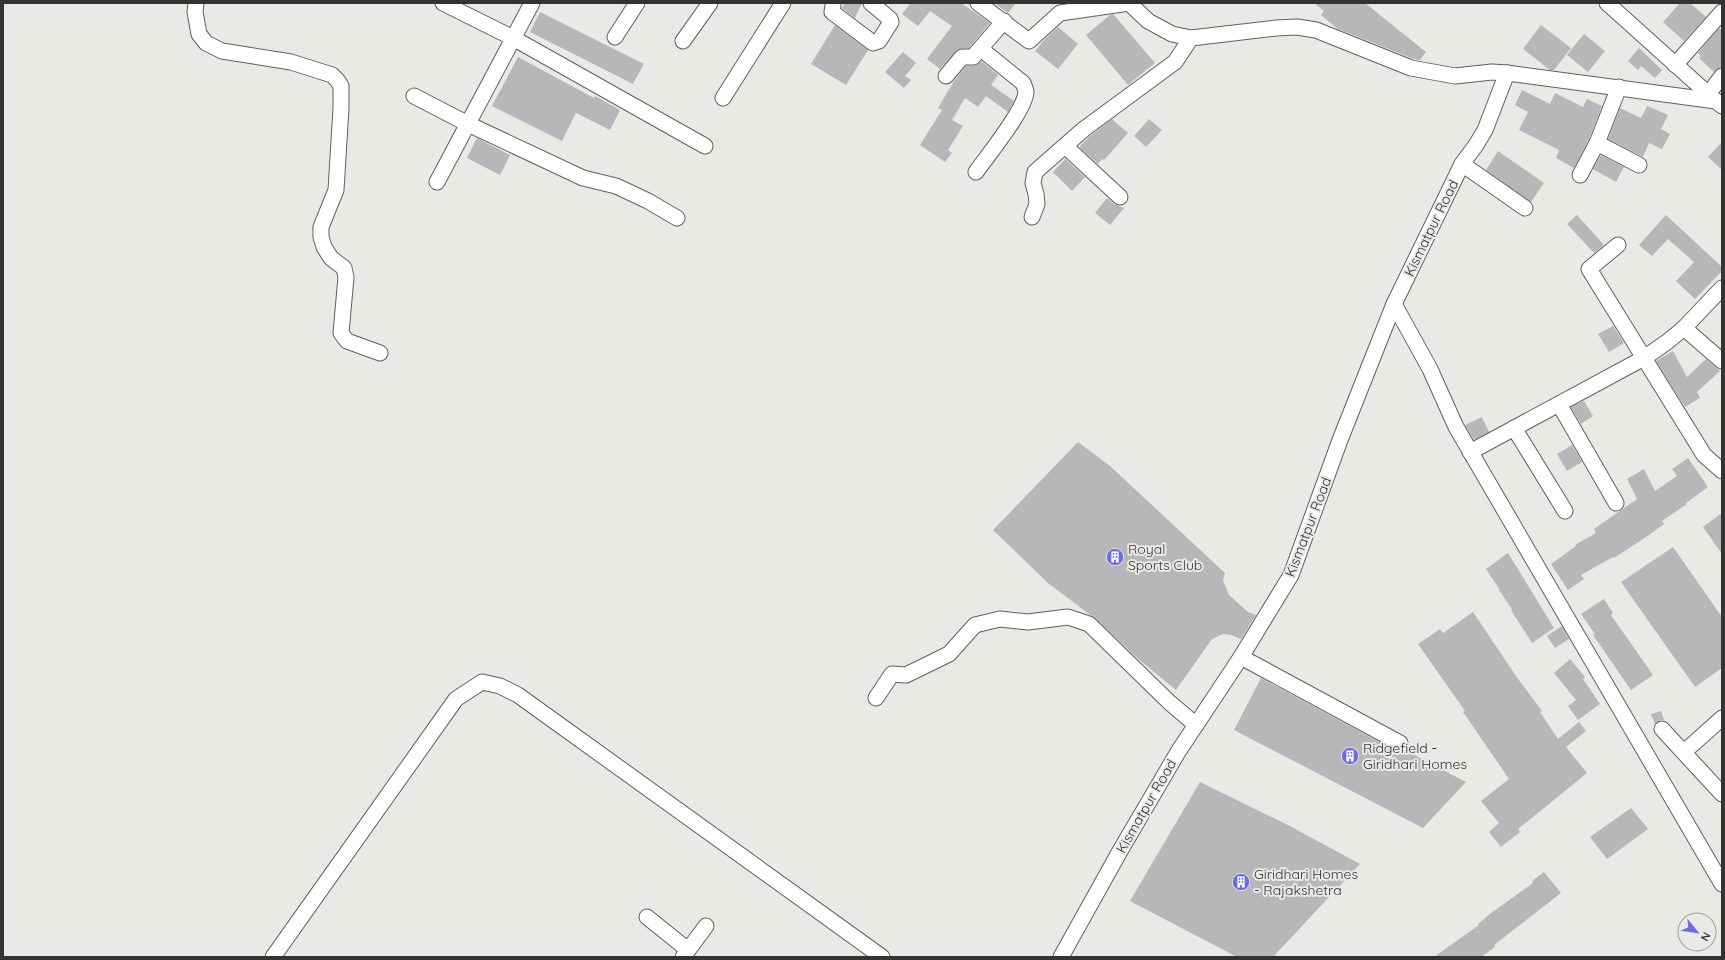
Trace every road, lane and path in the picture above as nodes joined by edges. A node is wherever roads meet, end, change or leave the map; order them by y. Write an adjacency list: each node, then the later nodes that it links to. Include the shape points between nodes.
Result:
1 (196, 3): 44 (street, via 199,34 206,43 222,51 290,62 332,75 341,86 336,190 321,227 321,236 324,247 331,258 344,268 346,276 341,333 346,341)
2 (443, 3): 15 (street)
3 (532, 3): 15 (street)
4 (637, 3): 14 (street)
5 (710, 3): 17 (street)
6 (783, 3): 25 (street)
7 (871, 3): 11 (street, via 891,22 879,41 872,42 832,12)
8 (978, 3): 13 (street)
9 (1129, 3): 13 (street, via 1060,13 1029,41); 16 (street, via 1148,21 1172,34)
10 (1607, 3): 19 (street)
11 (833, 4)
12 (1722, 12): 19 (street)
13 (1004, 21): 18 (street)
14 (615, 37)
15 (513, 38): 27 (street); 29 (street)
16 (1191, 38): 20 (street, via 1297,27 1316,30 1411,68 1455,76); 30 (street, via 1175,62)
17 (683, 41)
18 (981, 49): 21 (street, via 973,58 962,57); 33 (street, via 1024,83 1026,91 1015,115)
19 (1676, 64): 26 (street)
20 (1507, 73): 23 (street); 31 (street, Kismatpur Road, via 1485,130)
21 (946, 76)
22 (1722, 76): 26 (street)
23 (1619, 87): 26 (street); 28 (street)
24 (414, 96): 27 (street)
25 (723, 98)
26 (1715, 100)
27 (468, 124): 35 (street); 39 (street, via 583,178 616,186)
28 (1597, 143): 32 (street); 34 (street)
29 (705, 146)
30 (1065, 146): 36 (street); 38 (street, via 1035,172 1033,183 1037,204)
31 (1462, 164): 37 (street); 42 (street, Kismatpur Road)
32 (1639, 165)
33 (976, 172)
34 (1580, 175)
35 (437, 182)
36 (1120, 197)
37 (1525, 208)
38 (1032, 217)
39 (676, 218)
40 (1618, 245): 45 (street, via 1589,269)
41 (1722, 288): 43 (street)
42 (1394, 304): 49 (street, via 1430,369); 53 (street, Kismatpur Road, via 1340,440 1291,575)
43 (1684, 328): 45 (street); 46 (street)
44 (380, 354)
45 (1644, 358): 47 (street); 50 (street, via 1704,455)
46 (1722, 361)
47 (1559, 404): 48 (street); 51 (street)
48 (1514, 428): 49 (street); 52 (street)
49 (1470, 452): 61 (street)
50 (1722, 471)
51 (1616, 503)
52 (1565, 511)
53 (1241, 657): 56 (street, Kismatpur Road); 58 (street)
54 (876, 698): 56 (street, via 892,674 906,675 949,654 975,625 1000,619 1028,622 1068,617 1089,624)
55 (1722, 718): 59 (street)
56 (1196, 725): 67 (street, Kismatpur Road, via 1120,851)
57 (1662, 729): 59 (street)
58 (1400, 743)
59 (1684, 752): 60 (street)
60 (1722, 794)
61 (1722, 884)
62 (647, 917): 64 (street)
63 (706, 926): 64 (street)
64 (685, 953)
65 (273, 957): 66 (street, via 456,699 482,682 500,686 518,695)
66 (882, 957)
67 (1061, 957)

